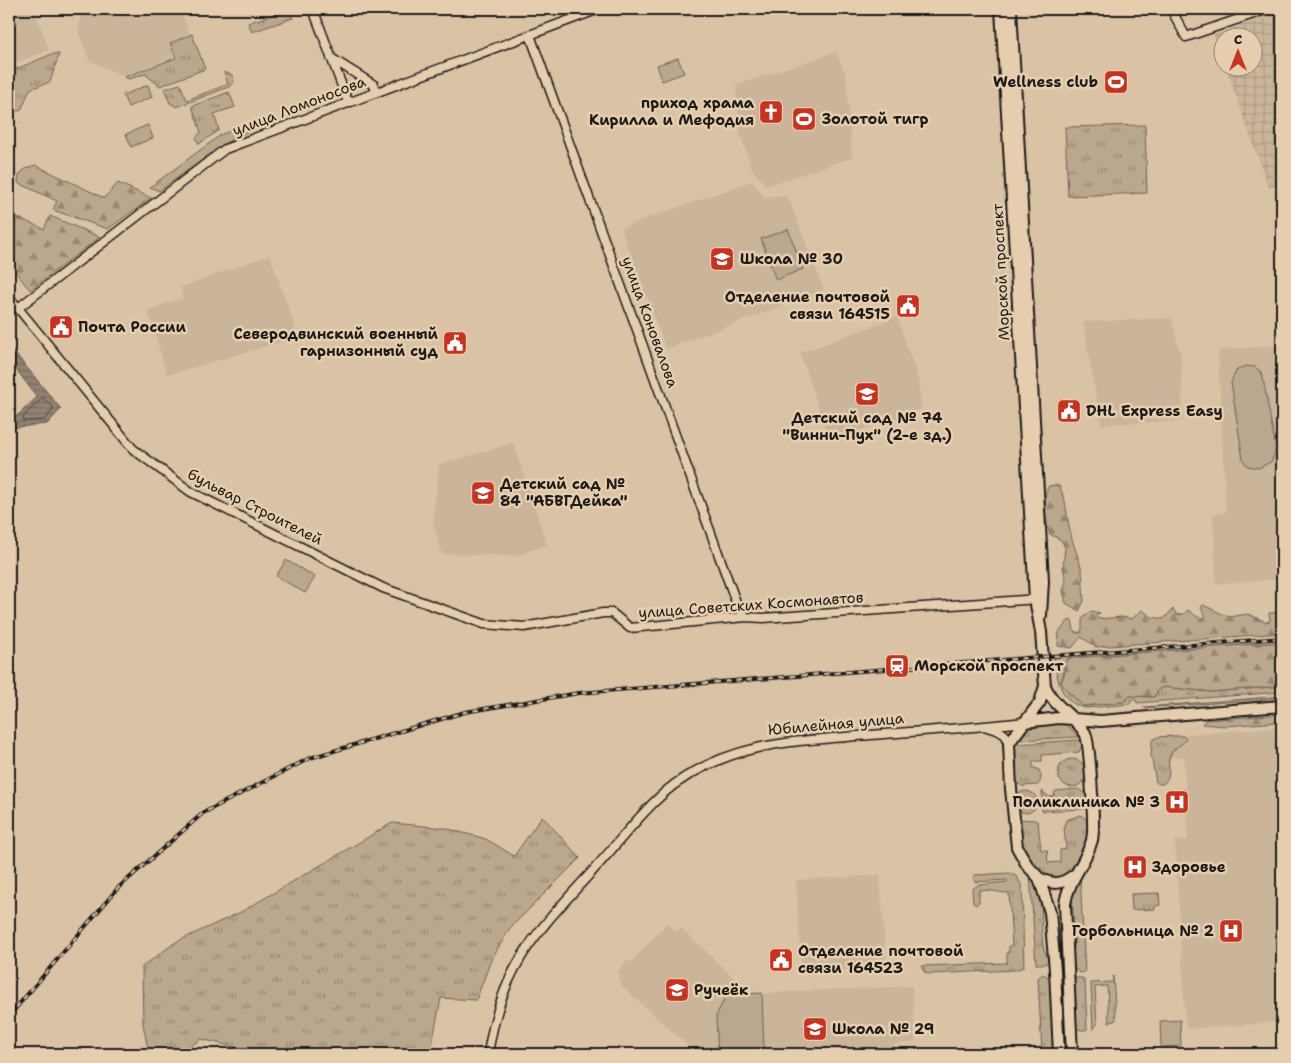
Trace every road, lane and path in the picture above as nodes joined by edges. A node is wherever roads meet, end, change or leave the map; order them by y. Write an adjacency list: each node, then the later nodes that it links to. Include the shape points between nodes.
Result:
1 (312, 9): 8 (street)
2 (600, 9): 7 (street, улица Ломоносова)
3 (1001, 9): 11 (main road, Морской проспект)
4 (1011, 9): 11 (main road, Морской проспект)
5 (1171, 9): 6 (street, via 1186,37)
6 (1268, 9)
7 (530, 35): 9 (street, улица Ломоносова); 16 (street, улица Коновалова, via 737,604)
8 (331, 58): 9 (street, via 374,85); 10 (street)
9 (376, 91): 10 (street, улица Ломоносова)
10 (348, 102): 13 (street, улица Ломоносова, via 225,149)
11 (1018, 223): 15 (main road, Морской проспект)
12 (9, 297): 13 (street, бульвар Строителей)
13 (18, 308): 14 (street, бульвар Строителей, via 141,457 191,492)
14 (383, 588): 16 (street, улица Советских Космонавтов, via 484,624 524,626 603,613 612,614 630,628)
15 (1040, 599): 16 (street, улица Советских Космонавтов); 17 (main road, Морской проспект)
16 (746, 617)
17 (1045, 686): 19 (main road, Морской проспект, via 1053,702); 20 (main road, Морской проспект, via 1040,702)
18 (1282, 706): 21 (main road, Юбилейная улица)
19 (1073, 720): 20 (main road, Юбилейная улица, via 1059,718); 21 (main road, Юбилейная улица); 23 (main road, Морской проспект)
20 (1024, 722): 22 (street, Юбилейная улица); 24 (main road, Морской проспект)
21 (1101, 722): 23 (main road)
22 (985, 726): 24 (street, via 1000,731); 29 (street, Юбилейная улица, via 781,742 728,756 680,781 660,797 531,939 499,1001)
23 (1087, 738): 25 (main road, via 1092,837)
24 (1010, 743): 26 (main road, via 1015,840 1024,860)
25 (1074, 875): 26 (main road, via 1058,883); 27 (main road, via 1067,893)
26 (1039, 878): 28 (main road)
27 (1065, 920): 28 (main road, via 1054,918); 31 (main road)
28 (1051, 921): 30 (main road)
29 (488, 1054)
30 (1059, 1054)
31 (1072, 1054)

